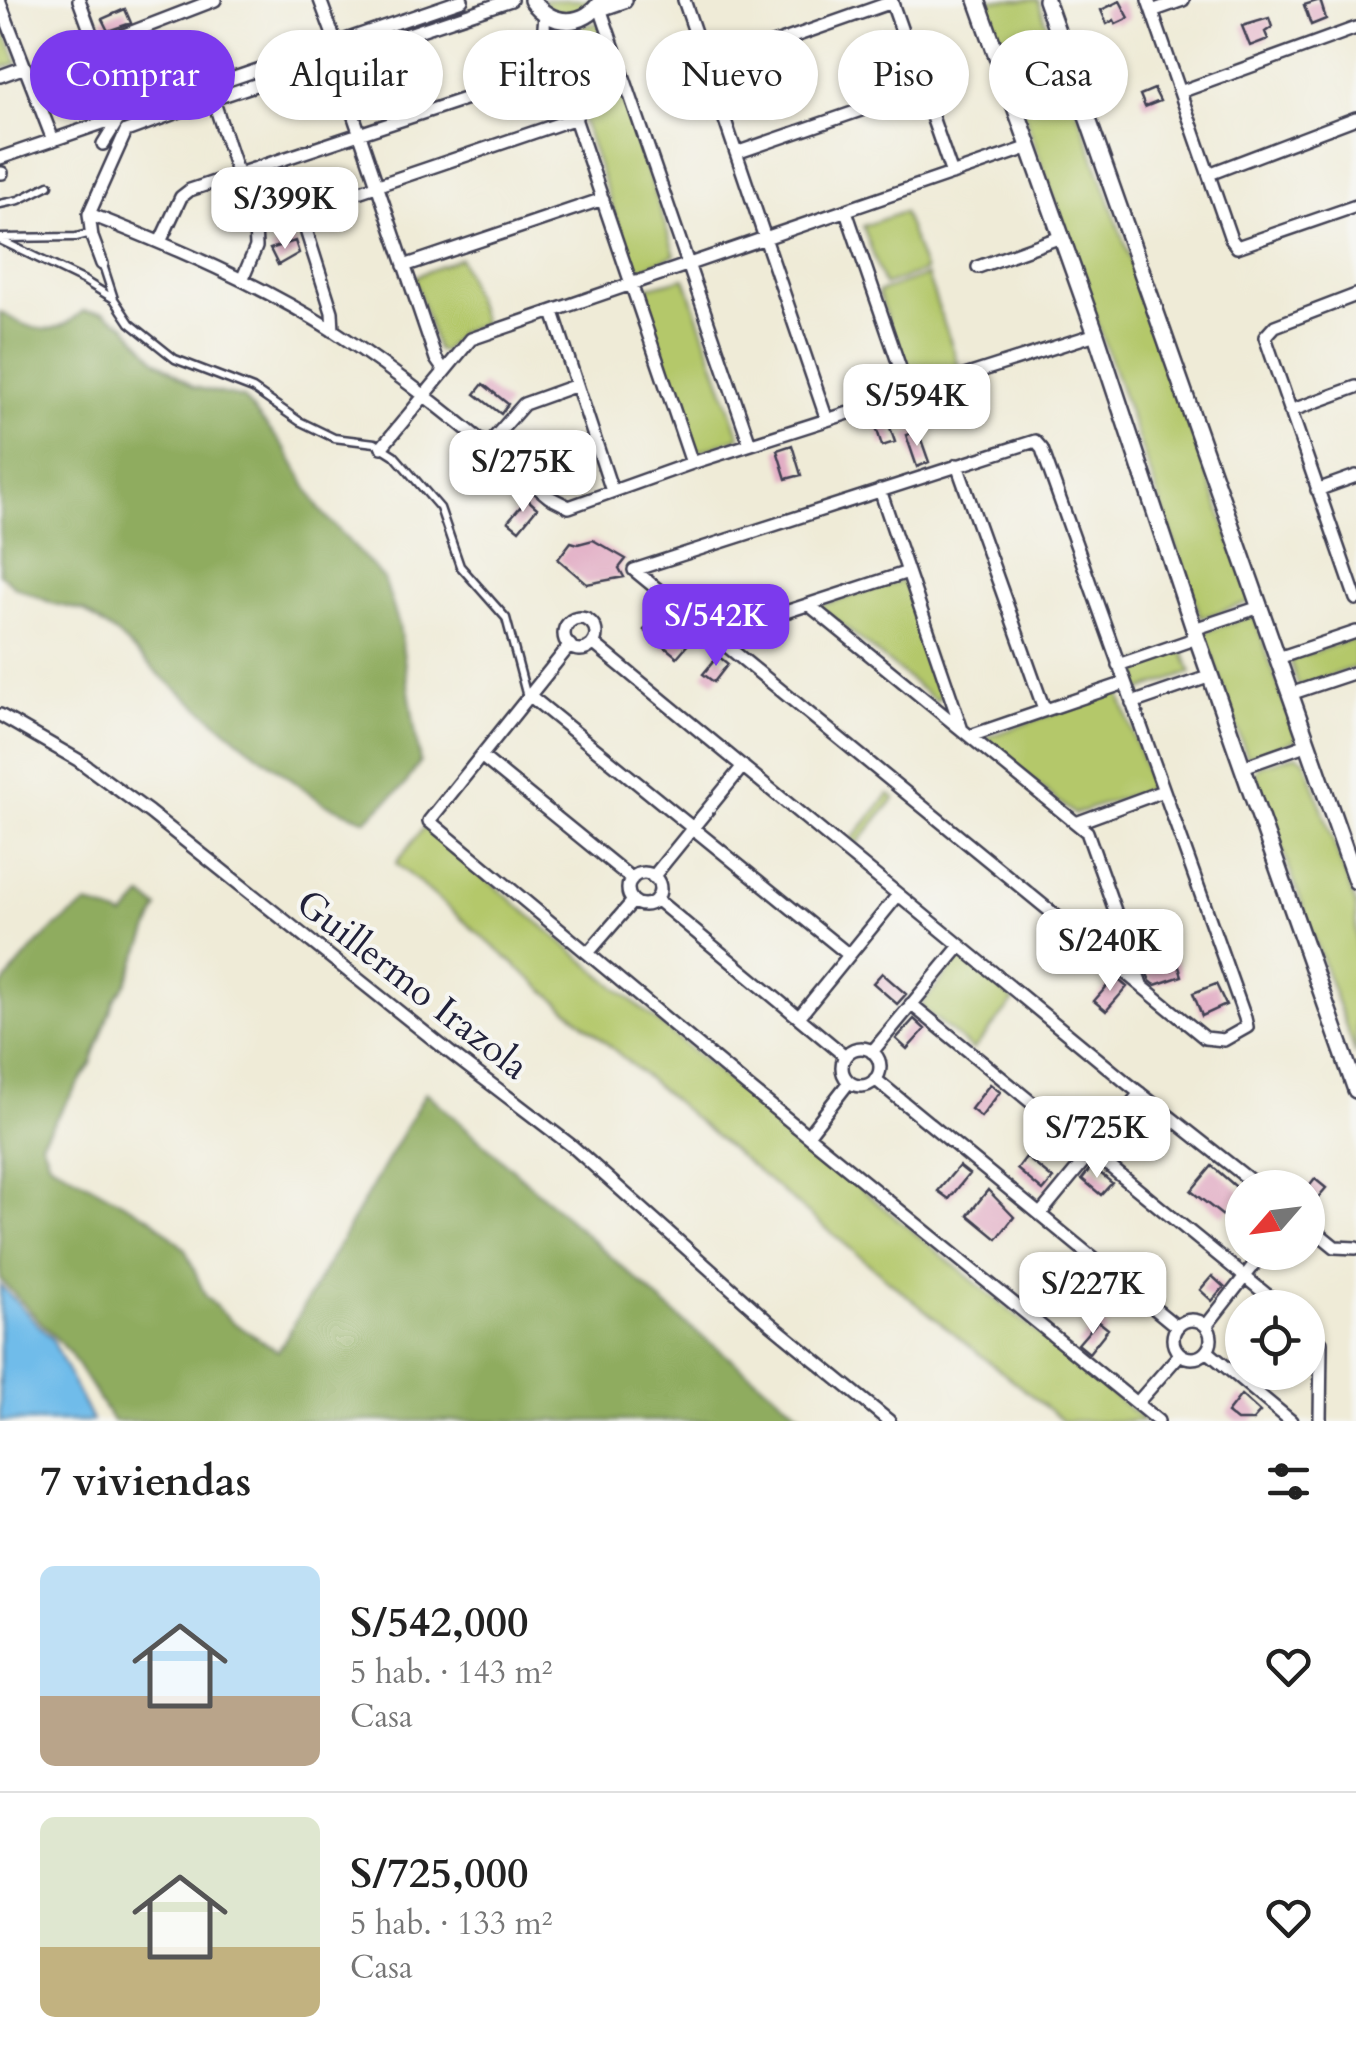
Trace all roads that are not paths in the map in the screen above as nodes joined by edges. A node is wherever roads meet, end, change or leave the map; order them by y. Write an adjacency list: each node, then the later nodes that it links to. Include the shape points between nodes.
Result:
1 (79, 0): 20 (street)
2 (168, 0): 17 (street)
3 (216, 0): 17 (street)
4 (320, 0): 22 (street)
5 (462, 0): 23 (street)
6 (511, 0): 24 (street)
7 (532, 0): 18 (street)
8 (624, 0): 15 (street)
9 (684, 0): 26 (street)
10 (977, 0): 47 (street)
11 (1046, 0): 98 (street)
12 (1183, 0): 16 (street)
13 (891, 1): 27 (street); 28 (street)
14 (0, 3): 29 (street)
15 (599, 6): 18 (street, via 571,22); 69 (street)
16 (1150, 6): 31 (street)
17 (174, 14): 21 (street)
18 (546, 15): 25 (street)
19 (1356, 28): 31 (street)
20 (90, 30)
21 (135, 30)
22 (331, 30)
23 (374, 30)
24 (419, 30)
25 (545, 30)
26 (694, 30)
27 (810, 30)
28 (901, 30)
29 (25, 67): 30 (street); 45 (street)
30 (0, 76)
31 (1180, 92): 52 (street)
32 (463, 100): 44 (street)
33 (838, 117): 48 (street)
34 (1356, 118): 52 (street)
35 (107, 120): 45 (street)
36 (117, 120): 46 (street)
37 (157, 120): 60 (street, via 126,132)
38 (220, 120): 50 (street)
39 (354, 120): 44 (street)
40 (570, 120): 54 (street)
41 (577, 120): 55 (street)
42 (725, 120): 48 (street)
43 (933, 120): 51 (street)
44 (359, 134): 50 (street); 54 (street)
45 (53, 140): 49 (street)
46 (103, 144)
47 (1028, 148): 51 (street); 63 (street)
48 (736, 152): 65 (street)
49 (0, 158)
50 (237, 174): 61 (street); 66 (street, via 181,197)
51 (952, 174): 59 (street)
52 (1209, 174): 57 (street, via 1237,247)
53 (49, 185): 56 (lane)
54 (377, 187): 58 (street); 68 (street)
55 (603, 199): 68 (street); 72 (street)
56 (0, 204)
57 (1356, 206)
58 (300, 211): 61 (street); 76 (street)
59 (846, 211): 65 (street); 81 (street)
60 (89, 214): 62 (street); 66 (street)
61 (256, 227): 71 (street, via 256,247)
62 (91, 233): 64 (lane); 67 (street)
63 (1061, 237): 70 (street); 77 (street)
64 (0, 239): 74 (lane)
65 (766, 239): 69 (street); 84 (street)
66 (160, 242): 71 (street)
67 (102, 264): 74 (lane)
68 (404, 266): 78 (street)
69 (688, 266): 72 (street); 85 (street)
70 (978, 268)
71 (242, 280): 76 (street)
72 (632, 285): 75 (street); 88 (street)
73 (1356, 296): 83 (street, via 1268,332 1265,342)
74 (114, 299): 87 (lane, via 130,323 175,359 253,389 334,438)
75 (553, 312): 78 (street, via 471,339); 79 (street)
76 (333, 331): 82 (street)
77 (1096, 334): 81 (street); 100 (street)
78 (444, 369): 82 (street)
79 (577, 385): 86 (street, via 524,404); 93 (street)
80 (1356, 387): 83 (street)
81 (909, 394): 84 (street)
82 (424, 395): 86 (street); 87 (street)
83 (1290, 412): 92 (street)
84 (827, 420): 85 (street)
85 (750, 444): 88 (street)
86 (488, 446): 93 (street, via 560,504)
87 (382, 447): 110 (lane, via 440,508 460,566 506,618)
88 (692, 463): 93 (street)
89 (958, 464): 91 (street); 105 (street, via 1040,444); 112 (street)
90 (1356, 476): 92 (street)
91 (880, 490): 95 (street); 101 (street, via 634,570)
92 (1318, 490): 94 (street)
93 (612, 491)
94 (1350, 564): 96 (street)
95 (908, 572): 97 (street); 114 (street)
96 (1356, 599)
97 (809, 605): 101 (street); 114 (street)
98 (1260, 606): 100 (street); 104 (street)
99 (1356, 632): 104 (street)
100 (1196, 633): 105 (street); 107 (street)
101 (715, 635): 131 (street)
102 (593, 642): 103 (street, via 580,649); 103 (street, via 592,623 577,618 566,628); 117 (street)
103 (570, 645): 110 (street)
104 (1278, 658): 109 (street)
105 (1118, 665): 108 (street)
106 (1356, 672): 109 (street)
107 (1210, 676): 111 (street); 118 (street)
108 (1124, 683): 111 (street); 112 (street)
109 (1290, 694): 115 (street)
110 (528, 696): 116 (street); 121 (street)
111 (1132, 702): 119 (street)
112 (1044, 709): 114 (street)
113 (0, 715): 155 (street, Guillermo Irazola, via 78,760 148,812 572,1146)
114 (966, 733): 120 (street)
115 (1308, 744): 118 (street); 124 (street)
116 (481, 756): 123 (street); 129 (street, via 428,821)
117 (743, 766): 121 (street); 125 (street)
118 (1242, 766): 138 (street)
119 (1163, 791): 120 (street); 131 (street, via 1247,1027 1224,1040 1205,1038)
120 (1076, 823): 131 (street, via 1087,832)
121 (693, 827): 122 (street); 130 (street)
122 (653, 876): 123 (street); 126 (street)
123 (632, 878): 127 (street)
124 (1356, 881)
125 (898, 895): 128 (street); 130 (street)
126 (656, 899): 127 (street, via 645,905); 133 (street)
127 (633, 901): 129 (street)
128 (960, 946): 132 (street); 139 (street)
129 (588, 953): 140 (street)
130 (849, 955): 133 (street)
131 (1142, 986)
132 (911, 1004): 134 (street); 141 (street)
133 (799, 1016): 135 (street)
134 (872, 1052): 135 (street, via 856,1048); 136 (street, via 880,1066)
135 (845, 1056): 137 (street)
136 (876, 1080): 137 (street); 143 (street)
137 (849, 1082): 140 (street)
138 (1356, 1090)
139 (1140, 1093): 141 (street); 142 (street)
140 (808, 1135): 154 (street)
141 (1091, 1152): 143 (street); 147 (street)
142 (1237, 1170)
143 (1040, 1213): 150 (street)
144 (1325, 1239): 145 (street)
145 (1356, 1248)
146 (1250, 1270): 147 (street)
147 (1246, 1276): 148 (street); 149 (street)
148 (1262, 1290)
149 (1206, 1326): 150 (street, via 1194,1320); 151 (street)
150 (1177, 1328): 152 (street, via 1173,1340)
151 (1207, 1351): 152 (street, via 1194,1358); 157 (street)
152 (1180, 1354): 154 (street)
153 (1320, 1390): 158 (street)
154 (1137, 1404): 156 (street)
155 (889, 1421)
156 (1158, 1421)
157 (1290, 1421)
158 (1320, 1421)

